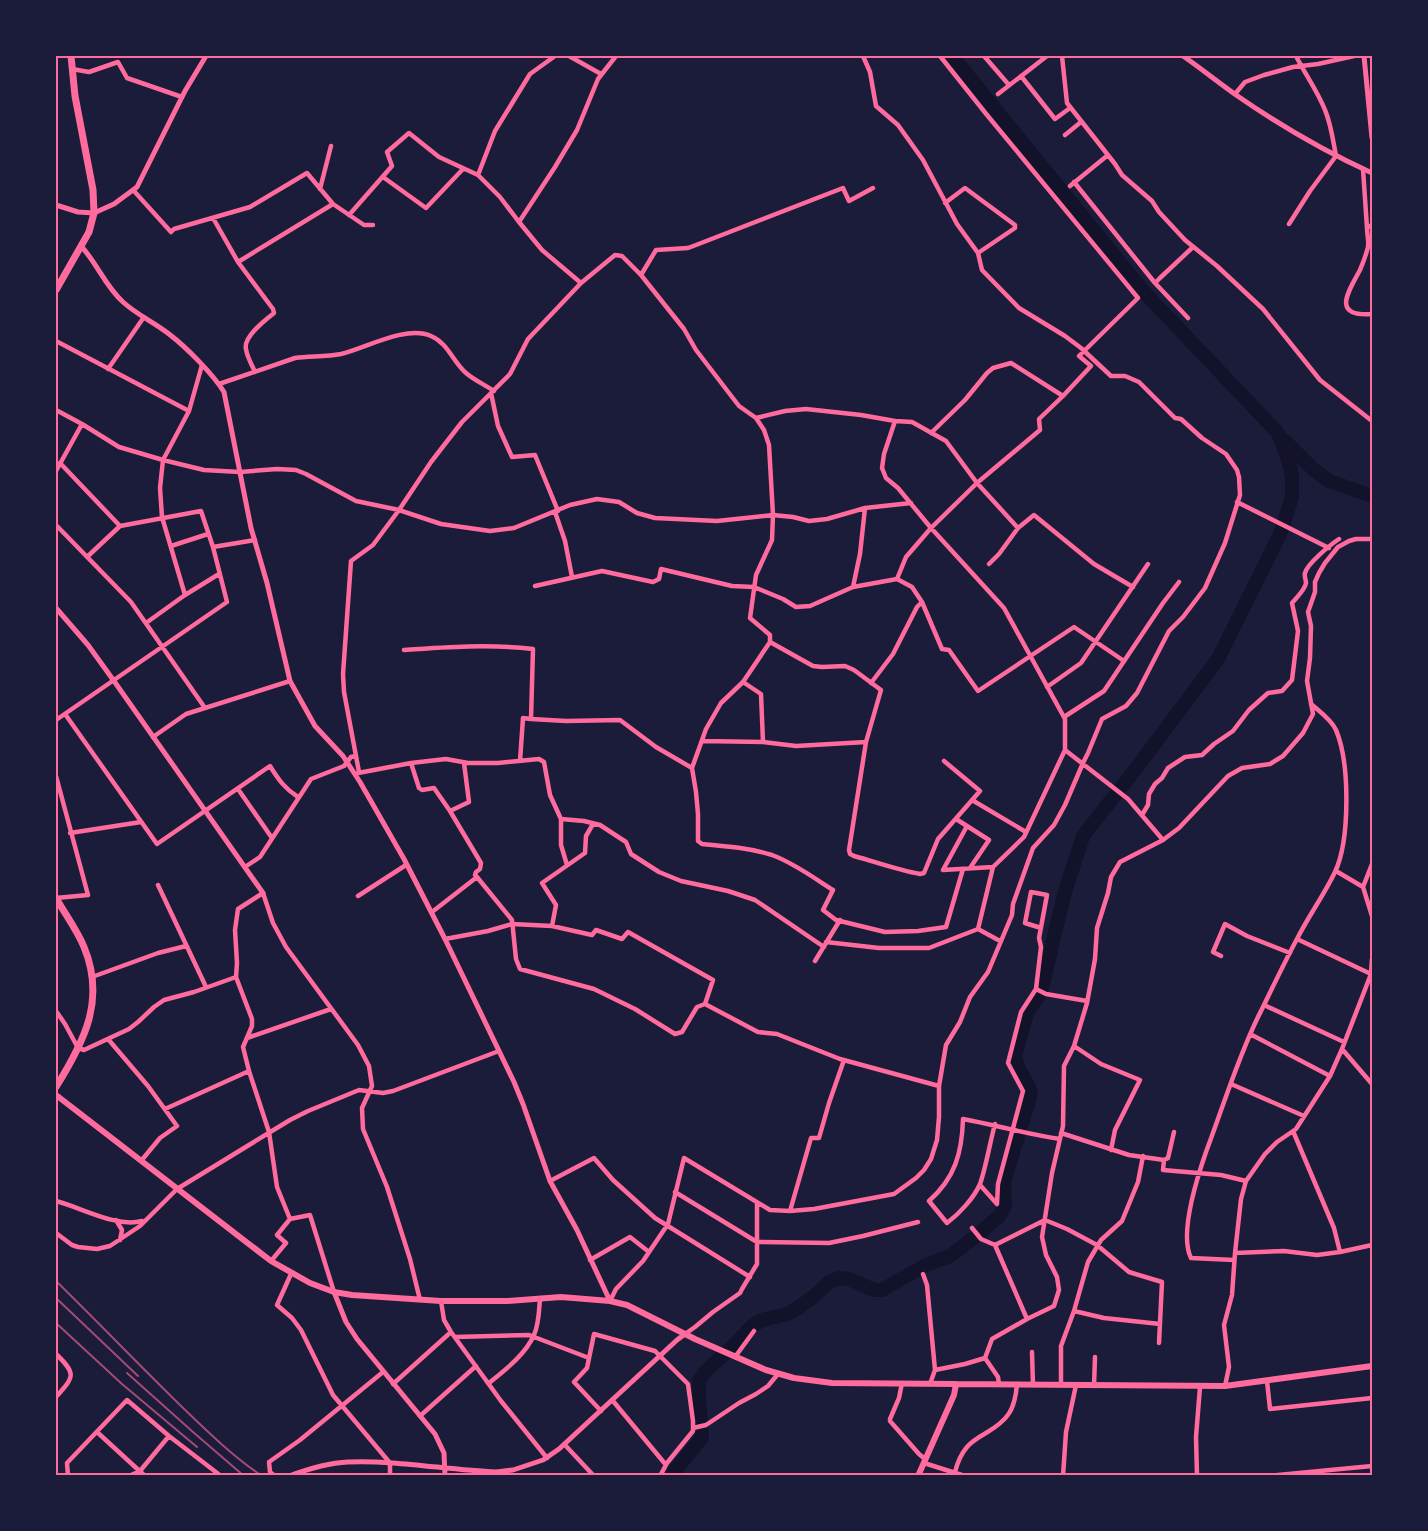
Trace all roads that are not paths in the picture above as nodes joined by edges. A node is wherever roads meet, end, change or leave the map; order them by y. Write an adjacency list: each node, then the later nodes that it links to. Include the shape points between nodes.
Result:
1 (71, 56): 16 (main road)
2 (206, 56): 22 (street)
3 (555, 56): 33 (street, via 530,74 495,131)
4 (569, 56): 17 (street)
5 (616, 56): 17 (street)
6 (863, 56): 38 (street, via 876,106 898,125)
7 (940, 56): 61 (street, via 1138,298)
8 (984, 56): 19 (street)
9 (1047, 56): 18 (street)
10 (1062, 56): 23 (street)
11 (1183, 56): 21 (street)
12 (1296, 56): 15 (street)
13 (1354, 56): 15 (street)
14 (1364, 56): 26 (street)
15 (1301, 66): 21 (street, via 1245,82); 29 (street, via 1324,107)
16 (72, 69): 22 (street, via 89,72 118,62 127,78); 41 (main road)
17 (601, 74): 44 (street, via 577,129)
18 (1021, 76): 19 (street); 23 (street, via 1055,119)
19 (1009, 85): 20 (street)
20 (998, 94)
21 (1235, 94): 29 (street)
22 (182, 97): 37 (street)
23 (1070, 108): 24 (street)
24 (1081, 122): 25 (street); 28 (street)
25 (1065, 135)
26 (1372, 138)
27 (331, 146): 36 (street)
28 (1108, 155): 50 (street, via 1122,175 1152,201); 55 (street, via 1072,184)
29 (1336, 156): 31 (street); 45 (street)
30 (463, 169): 33 (street); 34 (street, via 426,208); 34 (street, via 438,157 409,133 387,152 392,166)
31 (1363, 169): 32 (street); 48 (street)
32 (1372, 173)
33 (478, 175): 44 (street)
34 (382, 177): 42 (street)
35 (873, 188): 53 (street, via 849,201 843,188 696,246 656,250)
36 (320, 189): 40 (street); 43 (street, via 307,173 250,207)
37 (134, 191): 41 (street); 43 (street, via 171,232)
38 (945, 203): 51 (street); 51 (street, via 965,188 1015,225)
39 (56, 204): 41 (street)
40 (333, 204): 42 (street); 52 (street)
41 (94, 213): 49 (main road)
42 (349, 215): 46 (street, via 364,225)
43 (213, 218): 52 (street)
44 (519, 222): 54 (street, via 542,250)
45 (1289, 224)
46 (373, 225)
47 (1372, 225): 48 (street)
48 (1367, 228): 57 (street, via 1368,246 1346,302 1354,313)
49 (81, 246): 56 (main road); 58 (street, via 117,297)
50 (1193, 247): 55 (street); 72 (street, via 1263,309 1320,380)
51 (978, 253): 61 (street, via 982,270 1019,308)
52 (238, 262): 64 (street, via 274,313 260,322 246,343)
53 (641, 275): 54 (street, via 622,256 615,255); 70 (street, via 739,406)
54 (581, 283): 66 (street, via 528,339 510,374)
55 (1155, 284): 59 (street)
56 (56, 290)
57 (1372, 314)
58 (144, 317): 62 (street, via 171,335); 63 (street)
59 (1188, 318)
60 (56, 341): 63 (street)
61 (1084, 351): 67 (street, via 1079,356 1091,366); 80 (street, via 1111,376 1139,382 1175,418 1226,454 1239,477)
62 (202, 365): 65 (street); 69 (street)
63 (108, 369): 69 (street)
64 (255, 372): 65 (street); 66 (street, via 295,358 336,355 417,332 445,346 464,372)
65 (219, 384): 78 (street, via 226,400)
66 (492, 392): 83 (street, via 462,422); 84 (street, via 498,426 512,456 535,455)
67 (1063, 396): 74 (street, via 1011,363 993,368); 79 (street, via 1039,419 1040,430)
68 (56, 410): 73 (street)
69 (189, 411): 75 (street)
70 (756, 418): 71 (street, via 806,409); 85 (street, via 769,445)
71 (895, 421): 74 (street, via 912,422); 81 (street, via 884,454 883,473)
72 (1372, 421)
73 (82, 424): 75 (street, via 118,447); 76 (street)
74 (931, 433): 79 (street, via 946,441)
75 (163, 460): 78 (street, via 204,470); 86 (street)
76 (60, 463): 77 (street); 88 (street)
77 (56, 471)
78 (240, 472): 83 (street, via 296,470 357,501); 94 (street)
79 (977, 483): 89 (street); 90 (street)
80 (1237, 502): 96 (street); 142 (street, via 1225,543 1205,588 1169,631 1137,693 1126,706 1102,718)
81 (911, 503): 82 (street); 89 (street)
82 (865, 508): 85 (street, via 809,521); 108 (street)
83 (399, 510): 84 (street, via 441,524 490,531 514,528); 136 (street, via 374,545 351,561 343,674)
84 (556, 512): 85 (street, via 597,499 619,502 655,518 717,521); 103 (street)
85 (773, 515): 107 (street, via 772,540)
86 (162, 517): 88 (street); 91 (street, via 201,511); 95 (street)
87 (56, 525): 99 (street)
88 (120, 526): 99 (street)
89 (931, 528): 104 (street, via 906,557); 118 (street, via 1004,608)
90 (1018, 528): 100 (street); 109 (street, via 1034,515 1094,564)
91 (208, 534): 95 (street); 97 (street)
92 (1339, 539): 96 (street)
93 (1372, 539): 98 (street, via 1349,541)
94 (255, 540): 97 (street); 121 (street)
95 (171, 546): 110 (street)
96 (1327, 547): 98 (street); 151 (street, via 1308,566 1305,586 1292,603 1298,632 1292,680 1282,691 1268,693 1233,731 1202,755 1185,757 1168,768 1149,794)
97 (213, 548): 102 (street)
98 (1334, 551): 125 (street, via 1319,573 1308,612 1311,626 1306,681)
99 (87, 556): 113 (street)
100 (989, 564)
101 (1148, 564): 109 (street)
102 (219, 574): 110 (street); 116 (street, via 227,602)
103 (572, 577): 106 (street); 107 (street, via 603,571 653,582 659,579 661,569 732,586)
104 (897, 579): 108 (street); 111 (street, via 912,587)
105 (1179, 582): 119 (street)
106 (535, 586)
107 (754, 587): 108 (street, via 796,607 810,606); 114 (street, via 750,618 770,635)
108 (853, 587)
109 (1133, 587): 115 (street)
110 (185, 596): 113 (street)
111 (922, 602): 118 (street, via 942,649 949,650 978,691); 123 (street, via 893,654)
112 (56, 608): 120 (street)
113 (146, 623): 116 (street)
114 (770, 642): 122 (street); 123 (street, via 813,666 845,666)
115 (1096, 642): 118 (street, via 1074,627); 119 (street); 124 (street, via 1081,663)
116 (162, 646): 120 (street); 126 (street)
117 (404, 650): 129 (street, via 464,645 533,649)
118 (1030, 655): 124 (street)
119 (1124, 661): 128 (street, via 1104,691)
120 (114, 681): 127 (street); 131 (street)
121 (290, 681): 126 (street); 137 (street, via 315,726)
122 (742, 682): 132 (street, via 721,703); 133 (street, via 760,694)
123 (871, 683): 134 (street, via 881,690)
124 (1047, 687): 128 (street)
125 (1311, 704): 160 (street, via 1313,714 1303,733 1283,756 1270,764 1242,768 1228,776 1179,828); 168 (street, via 1335,728 1341,746 1346,780 1345,839)
126 (205, 708): 131 (street, via 186,714)
127 (65, 714): 130 (street); 154 (street)
128 (1064, 717): 135 (street)
129 (531, 719): 138 (street, via 523,718); 143 (street, via 620,720)
130 (56, 720)
131 (153, 737): 149 (street)
132 (702, 741): 133 (street); 143 (street)
133 (763, 742): 134 (street, via 796,746)
134 (866, 742): 153 (street, via 850,854 894,869 924,873 938,839)
135 (1065, 750): 142 (street); 157 (street)
136 (355, 756): 137 (street); 144 (street)
137 (347, 761): 144 (street); 147 (street, via 344,766 311,779)
138 (520, 761): 141 (street); 152 (street, via 544,762 550,795)
139 (944, 761): 148 (street, via 980,791)
140 (411, 763): 141 (street, via 447,759); 144 (street); 150 (street, via 419,788 434,788)
141 (465, 763): 150 (street, via 469,802)
142 (1083, 763): 151 (street); 184 (street, via 1054,825 1033,848)
143 (692, 768): 177 (street, via 698,841 786,861 833,890 824,910)
144 (357, 773): 162 (street)
145 (56, 776): 158 (street)
146 (238, 789): 147 (street, via 270,766 289,792); 149 (street); 159 (street)
147 (298, 797): 159 (street)
148 (972, 800): 153 (street); 157 (street)
149 (205, 812): 154 (street, via 157,844); 164 (street)
150 (450, 812): 169 (street, via 481,863)
151 (1142, 815): 160 (street)
152 (561, 819): 155 (street); 163 (street, via 561,844)
153 (956, 819): 156 (street)
154 (141, 822): 158 (street)
155 (593, 824): 163 (street, via 586,836 585,853); 186 (street, via 626,842 631,854 659,872 755,900)
156 (967, 826): 166 (street, via 989,840); 167 (street, via 944,870)
157 (1026, 832): 165 (street)
158 (70, 833): 174 (street, via 88,896)
159 (272, 838): 164 (street, via 260,857)
160 (1162, 840): 196 (street, via 1120,862 1111,877 1097,928)
161 (1372, 864): 171 (street)
162 (406, 865): 173 (street); 175 (street)
163 (567, 865): 179 (street, via 542,883 556,905)
164 (245, 867): 172 (street)
165 (993, 867): 166 (street); 181 (street)
166 (970, 868): 167 (street)
167 (963, 869): 177 (street, via 946,927 885,932)
168 (1336, 871): 171 (street); 183 (street)
169 (477, 877): 175 (street); 178 (street)
170 (158, 885): 185 (street)
171 (1364, 887): 176 (street)
172 (263, 893): 193 (street, via 238,909); 199 (street, via 286,947)
173 (358, 896)
174 (56, 898): 192 (main road, via 82,944)
175 (432, 912): 182 (street)
176 (1372, 916)
177 (840, 920): 186 (street)
178 (512, 924): 179 (street); 182 (street); 197 (street, via 520,969 594,989 675,1034 682,1032 697,1007)
179 (552, 926): 197 (street, via 592,935 596,930 622,939 628,932 713,980)
180 (1041, 928): 180 (street, via 1025,923 1031,892 1047,895); 195 (street)
181 (978, 929): 184 (street); 186 (street, via 929,948)
182 (446, 939): 208 (street)
183 (1297, 939): 187 (street); 191 (street)
184 (1000, 942): 214 (street, via 988,972 970,997 946,1045)
185 (186, 945): 192 (street); 194 (street)
186 (825, 945): 190 (street)
187 (1290, 953): 188 (street, via 1225,924 1213,952); 198 (street)
188 (1221, 956)
189 (1372, 959): 191 (street)
190 (815, 960)
191 (1371, 974): 204 (street)
192 (92, 977): 206 (main road, via 92,1011)
193 (236, 977): 194 (street); 202 (street, via 252,1019)
194 (206, 987): 203 (street, via 164,1000 129,1029)
195 (1037, 990): 196 (street); 221 (street, via 1021,1012 1008,1063 1023,1091)
196 (1088, 1001): 205 (street)
197 (705, 1005): 209 (street, via 759,1032 777,1034)
198 (1264, 1005): 201 (street); 204 (street)
199 (331, 1009): 202 (street); 216 (street, via 369,1066)
200 (56, 1011): 206 (street)
201 (1250, 1034): 211 (street); 212 (street)
202 (247, 1038): 210 (street, via 243,1047)
203 (108, 1039): 206 (street, via 84,1050); 218 (street)
204 (1344, 1042): 207 (street)
205 (1074, 1046): 225 (street, via 1064,1066); 226 (street, via 1101,1064 1140,1080 1116,1130)
206 (78, 1048): 215 (main road)
207 (1342, 1049): 211 (street); 213 (street)
208 (499, 1051): 216 (street, via 387,1093); 231 (street)
209 (844, 1060): 214 (street); 238 (street, via 819,1138 812,1138)
210 (249, 1071): 218 (street); 223 (street)
211 (1330, 1076): 219 (street)
212 (1231, 1084): 219 (street); 230 (street)
213 (1372, 1084)
214 (939, 1086): 238 (street, via 935,1149 916,1178 894,1194)
215 (56, 1087)
216 (370, 1091): 223 (street, via 353,1092); 263 (street, via 362,1108 363,1129 387,1187)
217 (56, 1095): 229 (main road)
218 (165, 1109): 229 (street, via 177,1126 160,1138)
219 (1304, 1116): 222 (street)
220 (995, 1125): 221 (street); 233 (street); 233 (street, via 963,1119 956,1164 929,1201 947,1223)
221 (1013, 1130): 225 (street); 233 (street, via 998,1184 997,1204)
222 (1293, 1131): 232 (street, via 1260,1159); 253 (street, via 1334,1227)
223 (269, 1132): 234 (street); 239 (street, via 277,1187)
224 (1173, 1132): 228 (street, via 1168,1158)
225 (1060, 1136): 226 (street); 242 (street)
226 (1111, 1150): 227 (street)
227 (1143, 1156): 228 (street); 250 (street, via 1138,1182 1122,1221)
228 (1164, 1160): 230 (street, via 1163,1170)
229 (141, 1161): 234 (main road)
230 (1198, 1174): 232 (street); 256 (street, via 1188,1219 1188,1251 1191,1258)
231 (550, 1181): 244 (street, via 594,1158 655,1218); 255 (street)
232 (1246, 1181): 254 (street)
233 (980, 1185)
234 (177, 1189): 241 (street); 257 (main road)
235 (675, 1192): 237 (street, via 684,1158); 244 (street); 248 (street)
236 (56, 1201): 240 (street)
237 (757, 1203): 238 (street, via 770,1210); 248 (street)
238 (790, 1211)
239 (290, 1219): 257 (street, via 277,1234 286,1243); 261 (street, via 310,1215)
240 (116, 1220): 241 (street); 247 (street, via 122,1230)
241 (144, 1220): 247 (street)
242 (1045, 1220): 249 (street); 250 (street); 267 (street, via 1042,1237 1059,1290 1053,1306)
243 (918, 1222): 248 (street, via 830,1243)
244 (668, 1224): 252 (street); 260 (street)
245 (973, 1229): 249 (street, via 981,1239)
246 (56, 1233): 247 (street, via 72,1245 90,1248 104,1248)
247 (120, 1240)
248 (757, 1242): 260 (street, via 757,1264)
249 (995, 1245): 267 (street)
250 (1097, 1245): 266 (street); 268 (street, via 1129,1272 1162,1282)
251 (1372, 1245): 253 (street)
252 (649, 1252): 255 (street, via 630,1237); 265 (street, via 616,1288)
253 (1340, 1252): 254 (street)
254 (1234, 1253): 256 (street)
255 (590, 1260): 265 (street)
256 (1234, 1260): 299 (street, via 1232,1295 1224,1324 1229,1367)
257 (271, 1261): 258 (main road)
258 (291, 1274): 261 (main road); 304 (street, via 277,1305 301,1330 333,1395)
259 (923, 1274): 284 (street)
260 (750, 1277): 271 (street, via 740,1293)
261 (334, 1292): 263 (main road); 285 (street, via 346,1322)
262 (540, 1298): 264 (main road); 265 (main road); 272 (street)
263 (420, 1300): 264 (main road)
264 (441, 1301): 270 (street)
265 (610, 1301): 271 (main road, via 627,1305)
266 (1074, 1311): 268 (street); 296 (street, via 1061,1346)
267 (1027, 1319): 281 (street, via 992,1339)
268 (1160, 1324): 274 (street)
269 (754, 1331): 278 (street)
270 (451, 1332): 273 (street); 290 (street)
271 (685, 1334): 277 (street); 278 (main road)
272 (534, 1336): 273 (street); 280 (street); 288 (street, via 525,1350)
273 (455, 1338): 282 (street)
274 (1159, 1343)
275 (1032, 1352): 295 (street)
276 (56, 1354): 301 (street, via 70,1371 69,1381)
277 (661, 1356): 280 (street, via 594,1334); 303 (street); 307 (street, via 688,1384)
278 (732, 1356): 286 (main road)
279 (1095, 1357): 298 (street)
280 (589, 1358): 305 (street, via 587,1368 574,1382)
281 (985, 1358): 284 (street); 293 (street)
282 (476, 1366): 288 (street); 306 (street)
283 (1372, 1366): 287 (main road)
284 (935, 1370): 291 (street)
285 (383, 1372): 290 (street); 304 (street)
286 (778, 1374): 289 (main road, via 832,1383); 307 (street, via 756,1394)
287 (1267, 1381): 299 (main road); 302 (street, via 1270,1409)
288 (489, 1383): 311 (street)
289 (902, 1383): 291 (main road); 312 (street, via 890,1421)
290 (393, 1384): 306 (street)
291 (930, 1384): 292 (main road)
292 (956, 1384): 293 (main road); 312 (main road)
293 (999, 1384): 294 (main road)
294 (1017, 1384): 295 (main road); 317 (street, via 1011,1411 1001,1424 968,1446)
295 (1033, 1385): 296 (main road)
296 (1061, 1385): 297 (main road)
297 (1076, 1385): 298 (main road); 331 (street, via 1066,1432)
298 (1094, 1386): 300 (main road)
299 (1225, 1386): 300 (main road)
300 (1200, 1387): 332 (street)
301 (56, 1397)
302 (1372, 1398)
303 (613, 1401): 305 (street); 314 (street)
304 (342, 1405): 313 (street); 323 (street, via 269,1462 270,1472)
305 (601, 1411): 310 (street)
306 (420, 1416): 316 (street, via 442,1447)
307 (696, 1428): 314 (street)
308 (97, 1432): 309 (street, via 128,1400); 318 (street); 320 (street, via 67,1463)
309 (169, 1436): 318 (street); 322 (street)
310 (565, 1445): 311 (street); 327 (street)
311 (546, 1458): 319 (street, via 513,1470)
312 (924, 1461): 317 (street); 329 (main road)
313 (390, 1463): 316 (street); 324 (street, via 329,1464); 325 (street)
314 (666, 1465): 328 (street)
315 (1372, 1466): 333 (street)
316 (445, 1468): 319 (street); 326 (street)
317 (955, 1472): 330 (street)
318 (142, 1473): 321 (street)
319 (477, 1473)
320 (68, 1476)
321 (129, 1476)
322 (221, 1476)
323 (275, 1476)
324 (289, 1476)
325 (390, 1476)
326 (445, 1476)
327 (594, 1476)
328 (660, 1476)
329 (918, 1476)
330 (965, 1476)
331 (1063, 1476)
332 (1197, 1476)
333 (1267, 1476)

